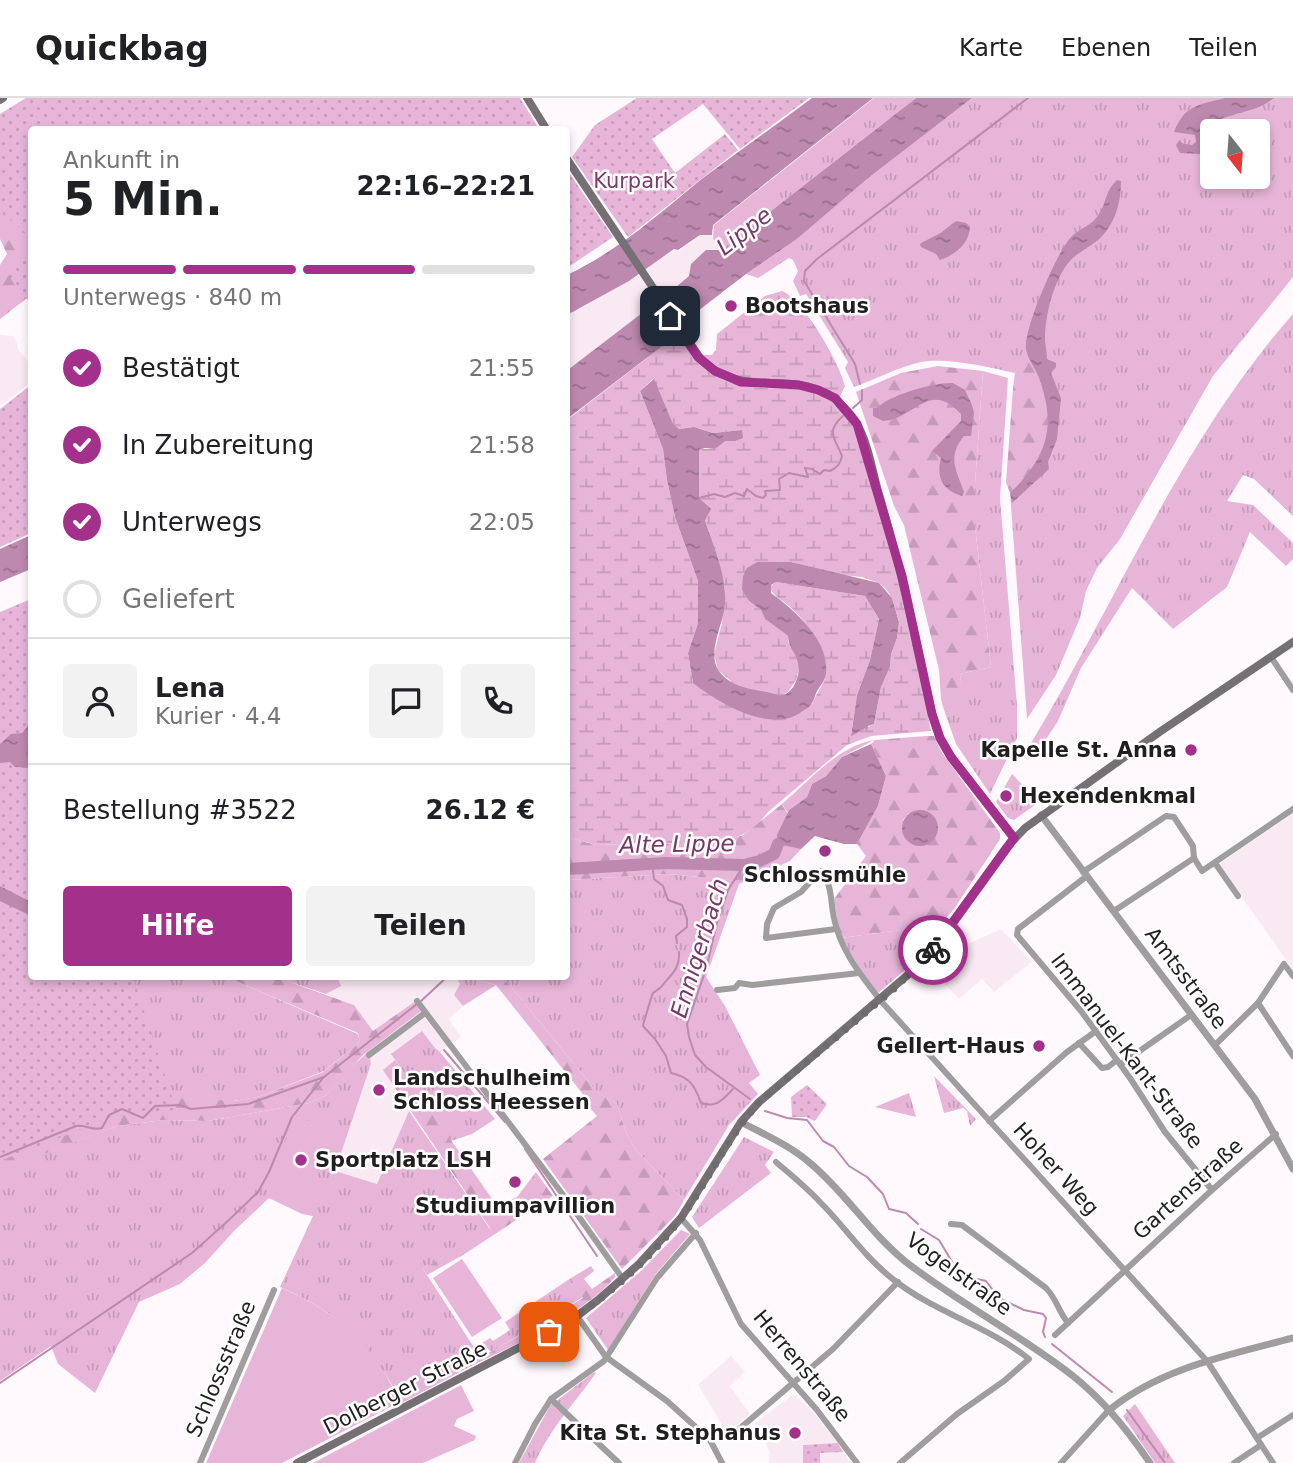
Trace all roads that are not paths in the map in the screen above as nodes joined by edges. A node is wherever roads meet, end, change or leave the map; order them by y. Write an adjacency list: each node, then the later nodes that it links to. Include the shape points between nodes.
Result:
1 (527, 98): 2 (main road)
2 (544, 126)
3 (570, 164): 9 (main road, via 702,361 741,382 818,390 835,398 857,424 902,576 938,734)
4 (1293, 642): 5 (main road, Dolberger Straße)
5 (1271, 657): 6 (street); 8 (main road, Dolberger Straße)
6 (1293, 690)
7 (1293, 809): 11 (street)
8 (1041, 815): 9 (main road, Dolberger Straße); 12 (street, Amtsstraße)
9 (1014, 838): 19 (main road, Dolberger Straße, via 929,955)
10 (1194, 858): 11 (street, via 1202,871); 12 (street, via 1193,846 1174,817 1166,816); 14 (street)
11 (1215, 863): 13 (street)
12 (1085, 874): 14 (street, Amtsstraße); 22 (street, Immanuel-Kant-Straße, via 1016,933)
13 (1238, 897)
14 (1114, 911): 21 (street, Amtsstraße)
15 (836, 929): 15 (street, Hoher Weg, via 788,935 766,938 774,908 801,892 820,871 829,882); 16 (street, Hoher Weg)
16 (859, 973): 18 (street, via 739,983 735,988); 19 (street, Hoher Weg)
17 (1293, 976): 20 (street, via 1284,964)
18 (717, 990)
19 (880, 1000): 28 (street, Hoher Weg); 29 (main road, Dolberger Straße, via 774,1088)
20 (1258, 1003): 24 (street); 26 (street)
21 (1191, 1015): 24 (street, Amtsstraße); 27 (street)
22 (1096, 1031): 23 (street); 27 (street, Immanuel-Kant-Straße)
23 (1079, 1043): 27 (street, via 1102,1068); 28 (street)
24 (1215, 1045): 30 (street, Amtsstraße)
25 (369, 1055): 39 (street, via 421,1007)
26 (1293, 1056)
27 (1119, 1062): 34 (street, Immanuel-Kant-Straße, via 1169,1138)
28 (989, 1121): 38 (street, Hoher Weg)
29 (741, 1122): 35 (main road, Dolberger Straße); 50 (street, Vogelstraße, via 792,1148 903,1259 1074,1377)
30 (1276, 1134): 31 (street, Amtsstraße); 34 (street, Gartenstraße)
31 (1291, 1157): 33 (street, Amtsstraße)
32 (776, 1162): 40 (street)
33 (1293, 1169)
34 (1212, 1190): 38 (street, Gartenstraße)
35 (681, 1217): 37 (street, Herrenstraße); 39 (main road, Dolberger Straße)
36 (951, 1224): 43 (street, via 962,1225 1046,1288)
37 (696, 1233): 46 (street, via 657,1278); 48 (street, Herrenstraße, via 741,1324)
38 (1125, 1270): 43 (street, Gartenstraße); 47 (street, Hoher Weg)
39 (623, 1279): 42 (main road, Dolberger Straße)
40 (898, 1282): 48 (street); 61 (street, via 1028,1359)
41 (274, 1290): 55 (street, Schlossstraße)
42 (577, 1316): 46 (street); 56 (main road, Dolberger Straße)
43 (1068, 1323): 44 (street, Gartenstraße)
44 (1055, 1335)
45 (1293, 1338): 47 (street)
46 (606, 1357): 49 (street); 59 (street, via 667,1401 710,1440)
47 (1207, 1361): 50 (street, via 1154,1382); 53 (street, Hoher Weg)
48 (793, 1383): 52 (street); 60 (street, Herrenstraße)
49 (551, 1399): 57 (street); 58 (street)
50 (1108, 1411): 62 (street); 63 (street, Vogelstraße)
51 (1293, 1415): 53 (street)
52 (732, 1435)
53 (1257, 1438): 54 (street, Hoher Weg)
54 (1261, 1445): 64 (street); 65 (street, Hoher Weg)
55 (200, 1463)
56 (297, 1463)
57 (515, 1463)
58 (619, 1463)
59 (722, 1463)
60 (857, 1463)
61 (900, 1463)
62 (1061, 1463)
63 (1150, 1463)
64 (1234, 1463)
65 (1273, 1463)

